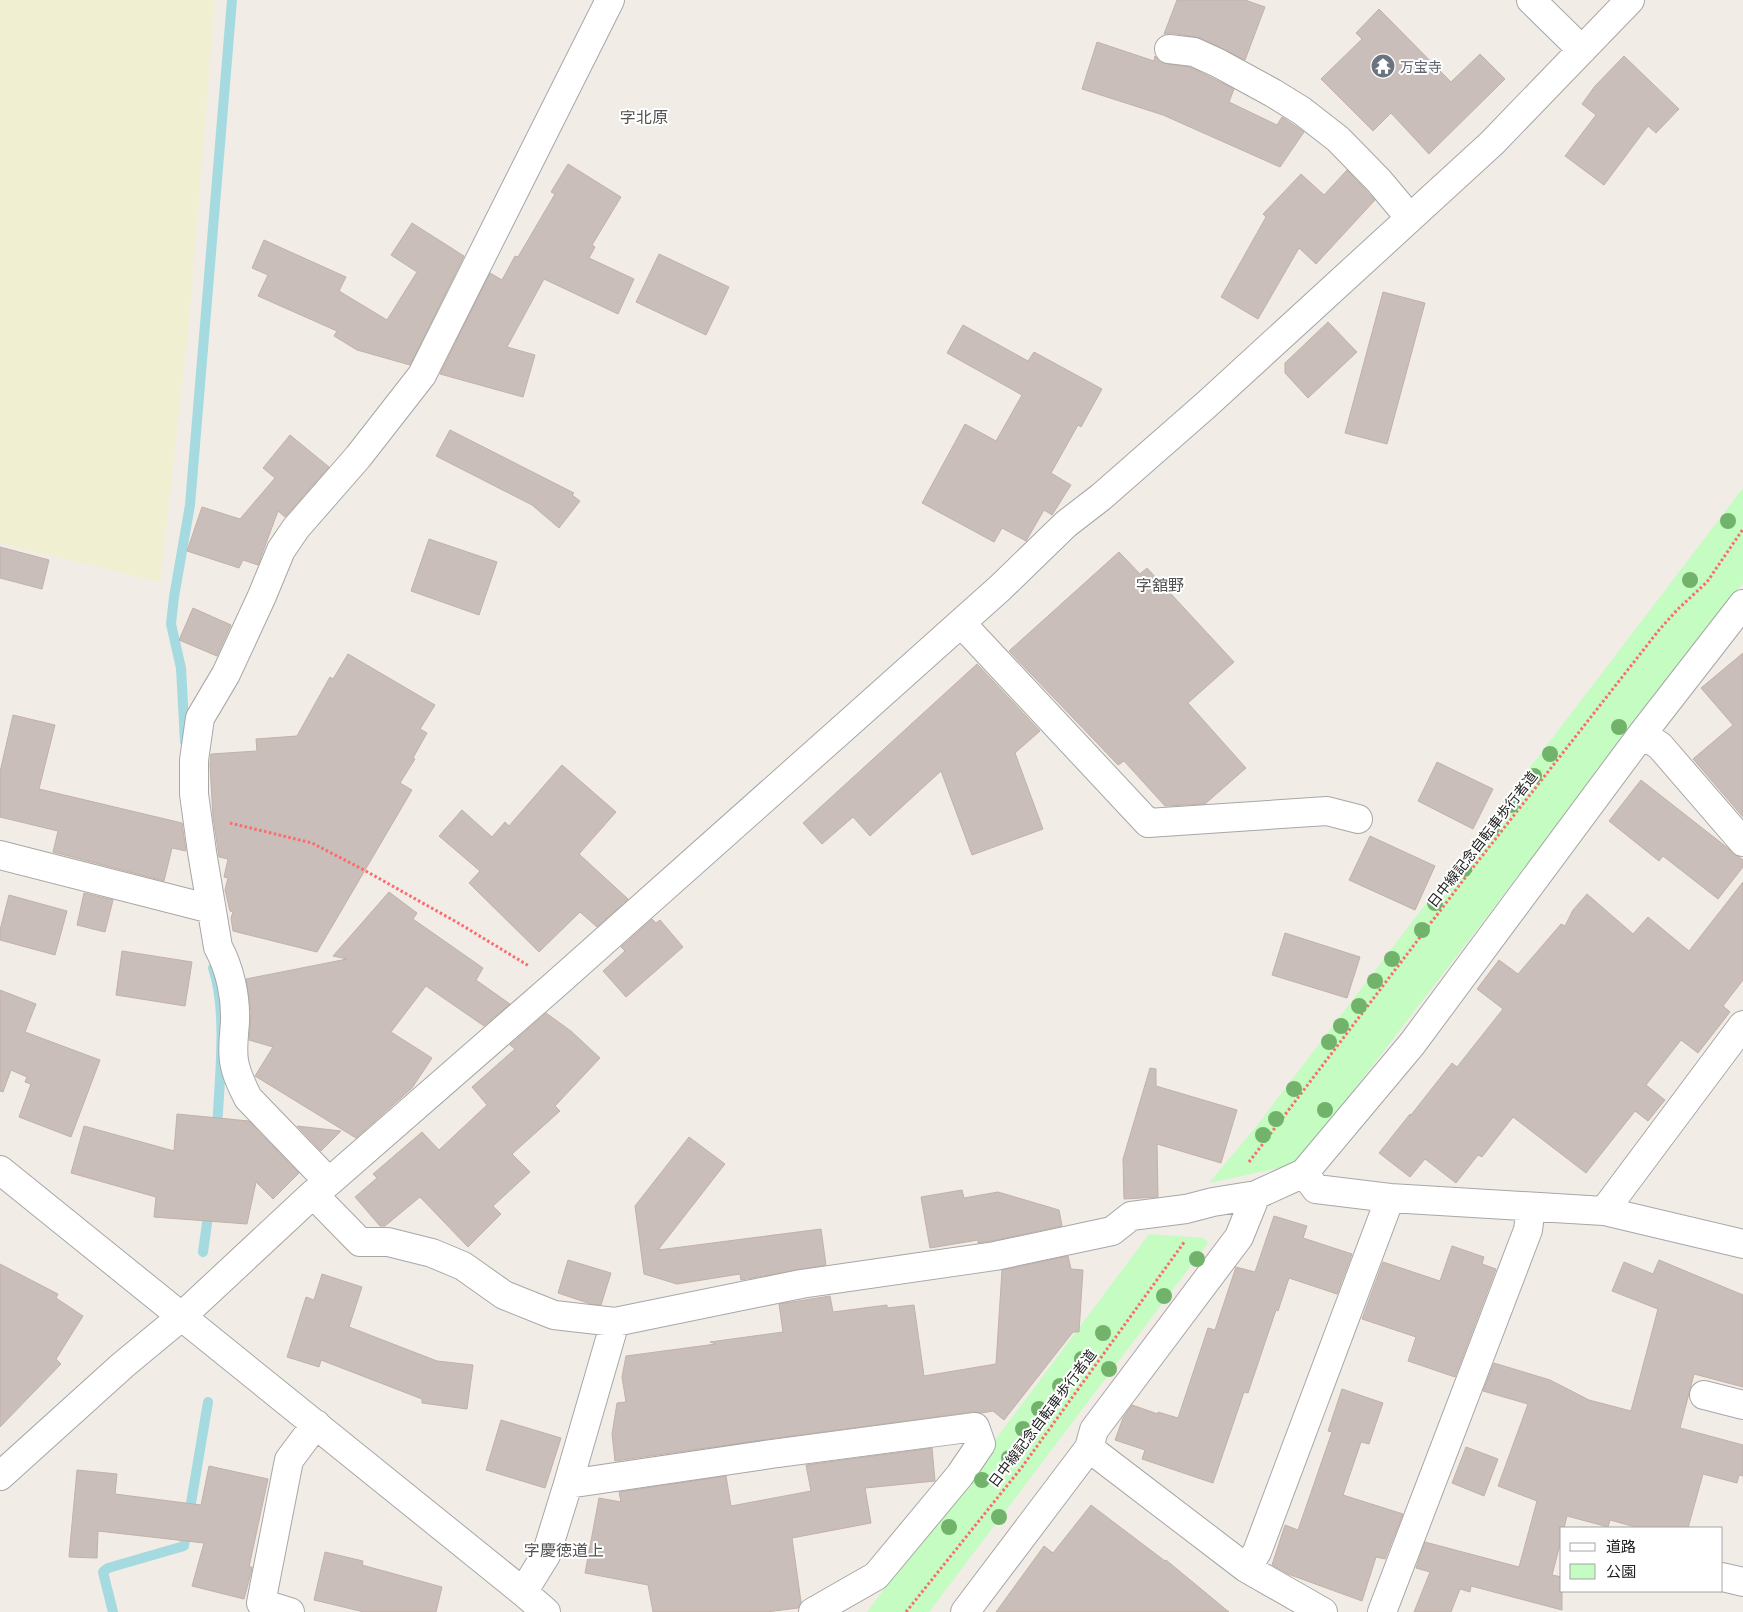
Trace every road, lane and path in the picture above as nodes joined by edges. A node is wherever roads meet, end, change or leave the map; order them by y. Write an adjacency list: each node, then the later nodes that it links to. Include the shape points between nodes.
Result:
1 (610, 0): 12 (street, via 422,375 281,550 226,674 200,718 194,760)
2 (1531, 0): 5 (street)
3 (1630, 0): 5 (street)
4 (1169, 49): 6 (street, via 1194,52 1218,63 1302,110 1379,181)
5 (1582, 50): 6 (street, via 1492,143)
6 (1410, 218): 9 (street, via 1206,405 1066,524)
7 (1743, 529): 18 (path, 日中線記念自転車歩行者道, via 1708,582 1659,630)
8 (1743, 604): 10 (street)
9 (961, 623): 11 (street, via 1148,823 1327,810); 16 (street)
10 (1642, 734): 13 (street, via 1660,746); 20 (street, via 1412,1044)
11 (1358, 819)
12 (198, 822): 15 (street); 16 (path, via 231,823 312,843 451,919)
13 (1743, 842)
14 (0, 855): 15 (street)
15 (212, 909): 21 (street, via 218,947 235,1001 232,1049 240,1081 248,1098)
16 (557, 983): 21 (street)
17 (1743, 1025): 25 (street)
18 (1244, 1169)
19 (0, 1170): 28 (street)
20 (1304, 1173): 22 (street); 23 (street, via 1316,1189)
21 (321, 1188): 28 (street); 29 (street, via 360,1242 388,1242 432,1253 462,1266 504,1295 554,1315)
22 (1256, 1195): 29 (street, via 1186,1210 1131,1216 1112,1231 995,1256 801,1284); 33 (street, via 1240,1237 1094,1430)
23 (1390, 1198): 24 (street); 36 (street, via 1257,1552)
24 (1531, 1207): 25 (street); 45 (street, via 1528,1230)
25 (1604, 1211): 27 (street)
26 (1190, 1234): 42 (path, 日中線記念自転車歩行者道, via 1022,1467)
27 (1743, 1244)
28 (181, 1317): 32 (street); 34 (street)
29 (615, 1322): 35 (street)
30 (1704, 1395): 31 (street)
31 (1743, 1404)
32 (316, 1424): 39 (street); 40 (street, via 289,1460 261,1603)
33 (1089, 1448): 36 (street); 43 (street)
34 (0, 1476)
35 (568, 1484): 39 (street, via 546,1555); 41 (street, via 975,1427 981,1444 960,1475 876,1576)
36 (1246, 1568): 44 (street)
37 (1723, 1577): 38 (street)
38 (1743, 1582)
39 (537, 1606)
40 (290, 1612)
41 (812, 1612)
42 (906, 1612)
43 (965, 1612)
44 (1323, 1612)
45 (1382, 1612)

